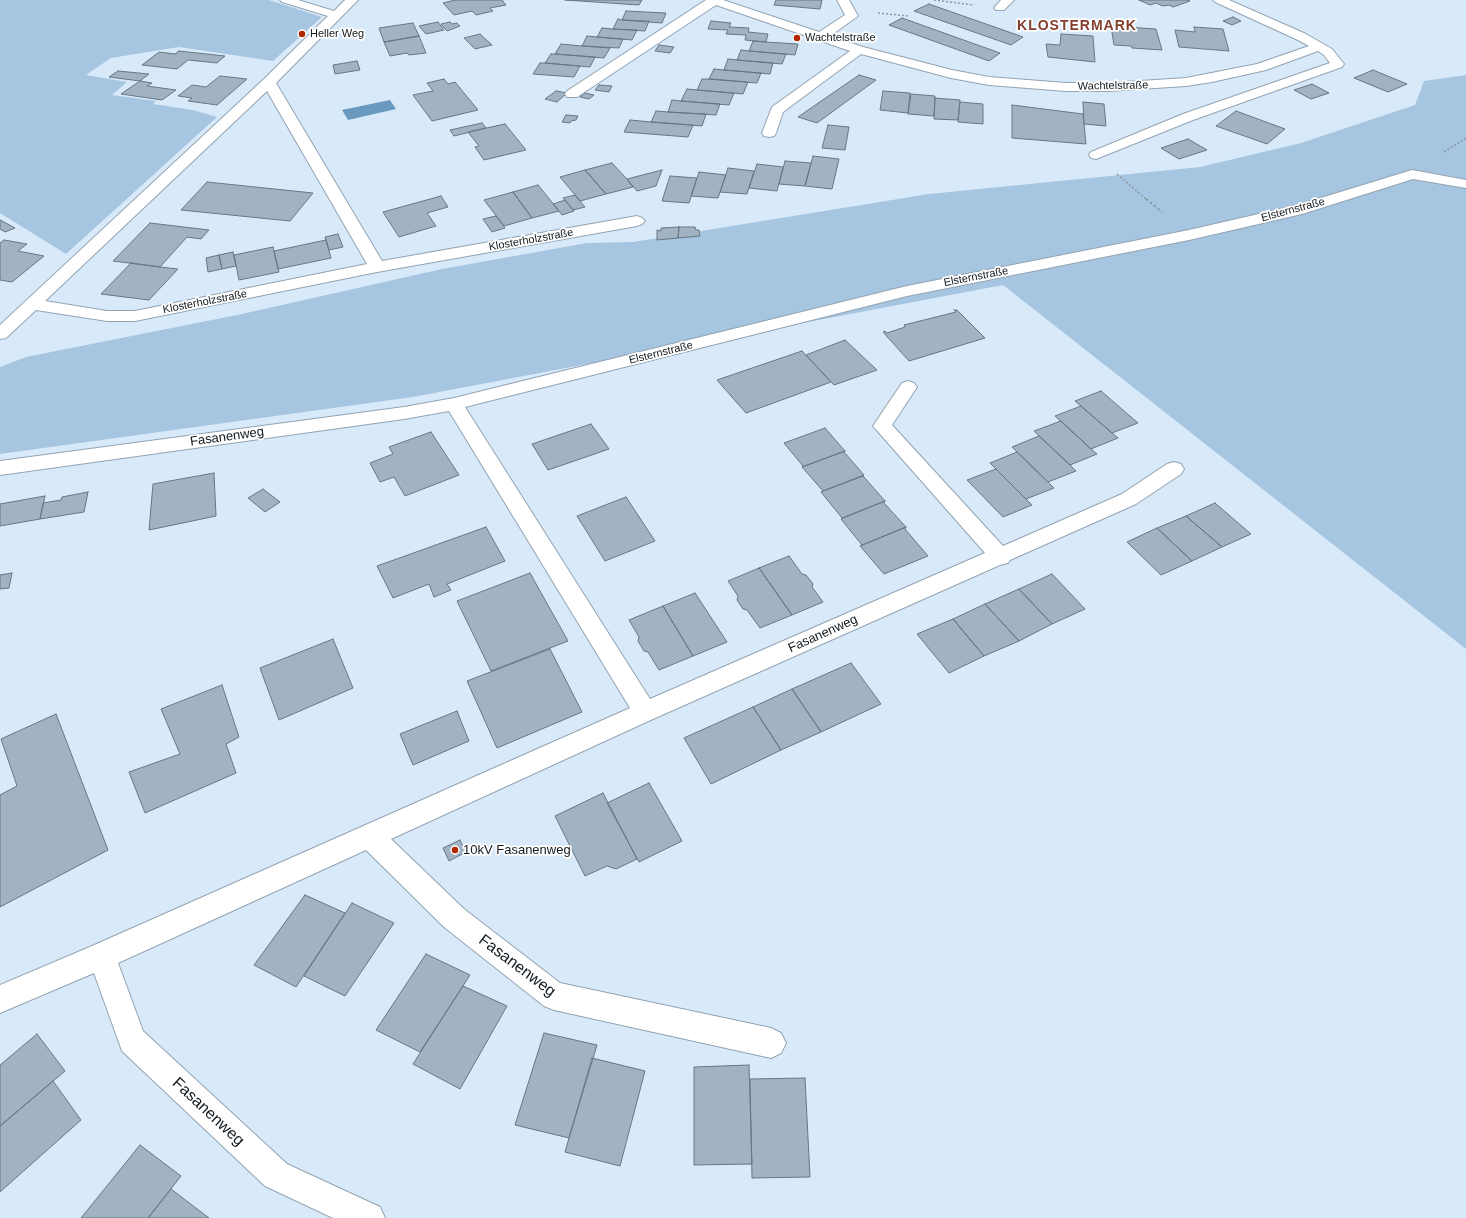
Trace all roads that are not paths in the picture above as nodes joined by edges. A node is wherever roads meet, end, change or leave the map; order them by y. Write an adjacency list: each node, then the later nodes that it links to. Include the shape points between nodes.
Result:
1 (286, 0): 6 (street)
2 (352, 0): 6 (street)
3 (713, 0): 7 (street, Wachtelstraße); 11 (street, Wachtelstraße)
4 (843, 0): 7 (street, via 852,16)
5 (1219, 0): 8 (street)
6 (336, 15): 10 (street)
7 (820, 37): 9 (street, Wachtelstraße)
8 (1319, 47): 9 (street, Wachtelstraße, via 1261,67 1212,78 1110,87 1066,87 967,78); 13 (street, via 1328,52 1338,64 1188,117)
9 (859, 50): 12 (street, via 777,110)
10 (268, 82): 16 (street); 17 (street)
11 (572, 94)
12 (769, 134)
13 (1096, 155)
14 (1466, 184): 20 (street, Elsternstraße, via 1412,174 1302,209 1189,235 907,291)
15 (637, 221): 16 (street, Klosterholzstraße)
16 (377, 267): 17 (street, Klosterholzstraße, via 135,316 107,316)
17 (33, 304): 18 (street)
18 (0, 334)
19 (908, 387): 24 (street, via 882,426)
20 (487, 397): 21 (street, Fasanenweg)
21 (454, 404): 22 (street, Fasanenweg); 25 (street)
22 (0, 468)
23 (1174, 469): 24 (street, Fasanenweg, via 1129,499)
24 (1001, 557): 25 (street, Fasanenweg)
25 (645, 712): 26 (street, Fasanenweg)
26 (370, 836): 27 (street, Fasanenweg); 29 (street, Fasanenweg, via 454,918 554,996)
27 (102, 956): 28 (street, Fasanenweg); 30 (street, Fasanenweg, via 132,1041 276,1175)
28 (0, 999)
29 (771, 1043)
30 (369, 1218)

